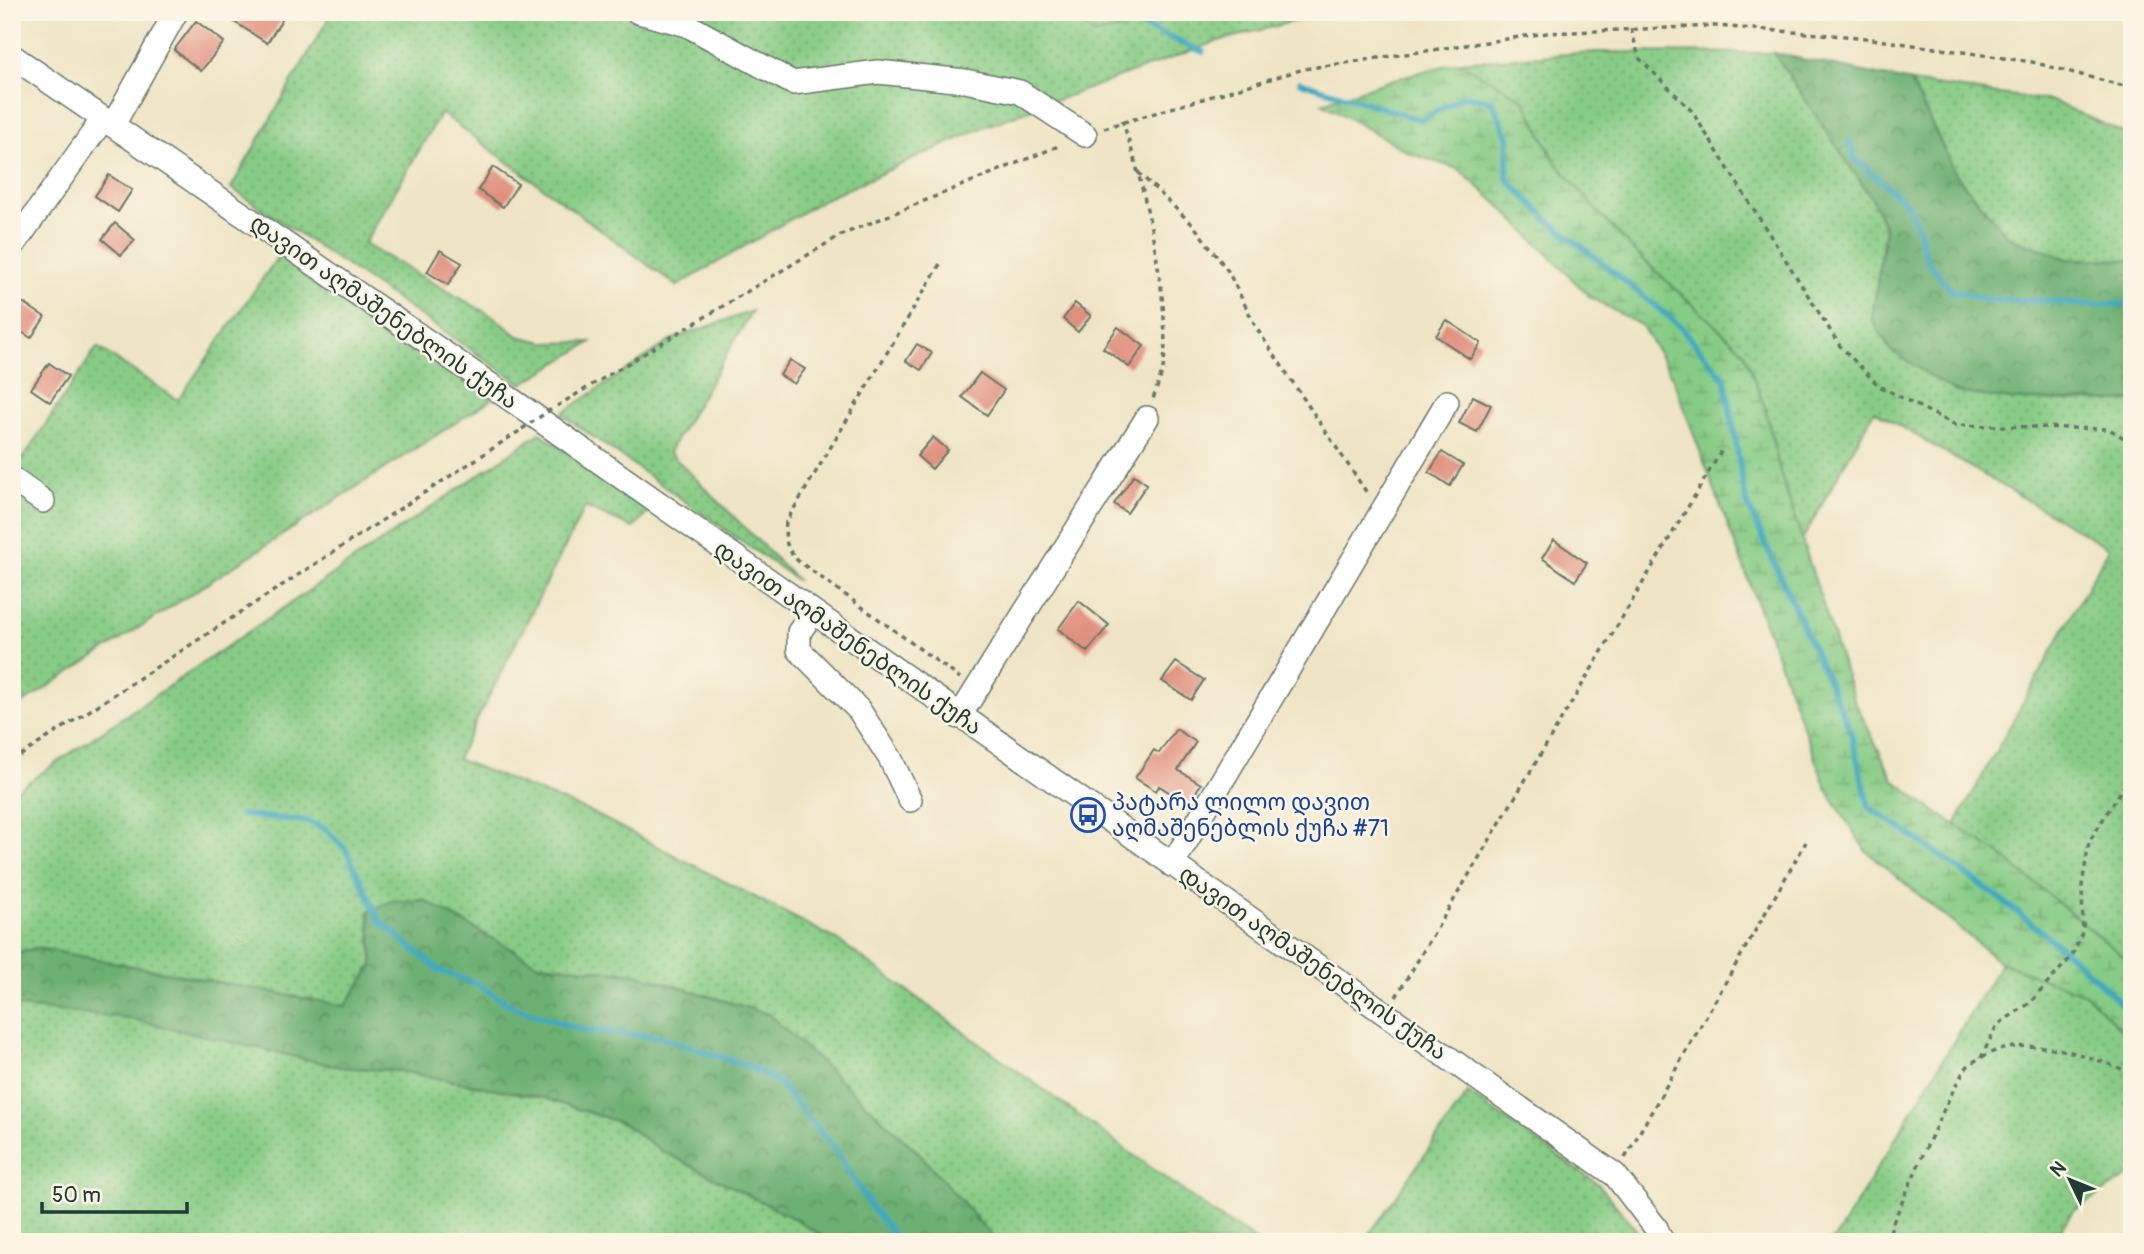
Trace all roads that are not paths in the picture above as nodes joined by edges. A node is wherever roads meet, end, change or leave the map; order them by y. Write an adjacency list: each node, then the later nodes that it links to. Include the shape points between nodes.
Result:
1 (176, 12): 4 (street)
2 (638, 12): 5 (street, via 687,25 793,83 878,72 965,80 1020,92)
3 (12, 56): 4 (street, დავით აღმაშენებლის ქუჩა)
4 (108, 122): 6 (street); 11 (street, დავით აღმაშენებლის ქუჩა)
5 (1085, 135)
6 (12, 247)
7 (1447, 402): 14 (street)
8 (1147, 418): 12 (street)
9 (12, 478): 10 (street)
10 (43, 500)
11 (813, 613): 12 (street, დავით აღმაშენებლის ქუჩა); 13 (street, via 799,632 799,650 859,710)
12 (959, 717): 14 (street, დავით აღმაშენებლის ქუჩა)
13 (910, 800)
14 (1172, 865): 15 (street, დავით აღმაშენებლის ქუჩა, via 1615,1175)
15 (1662, 1242)

